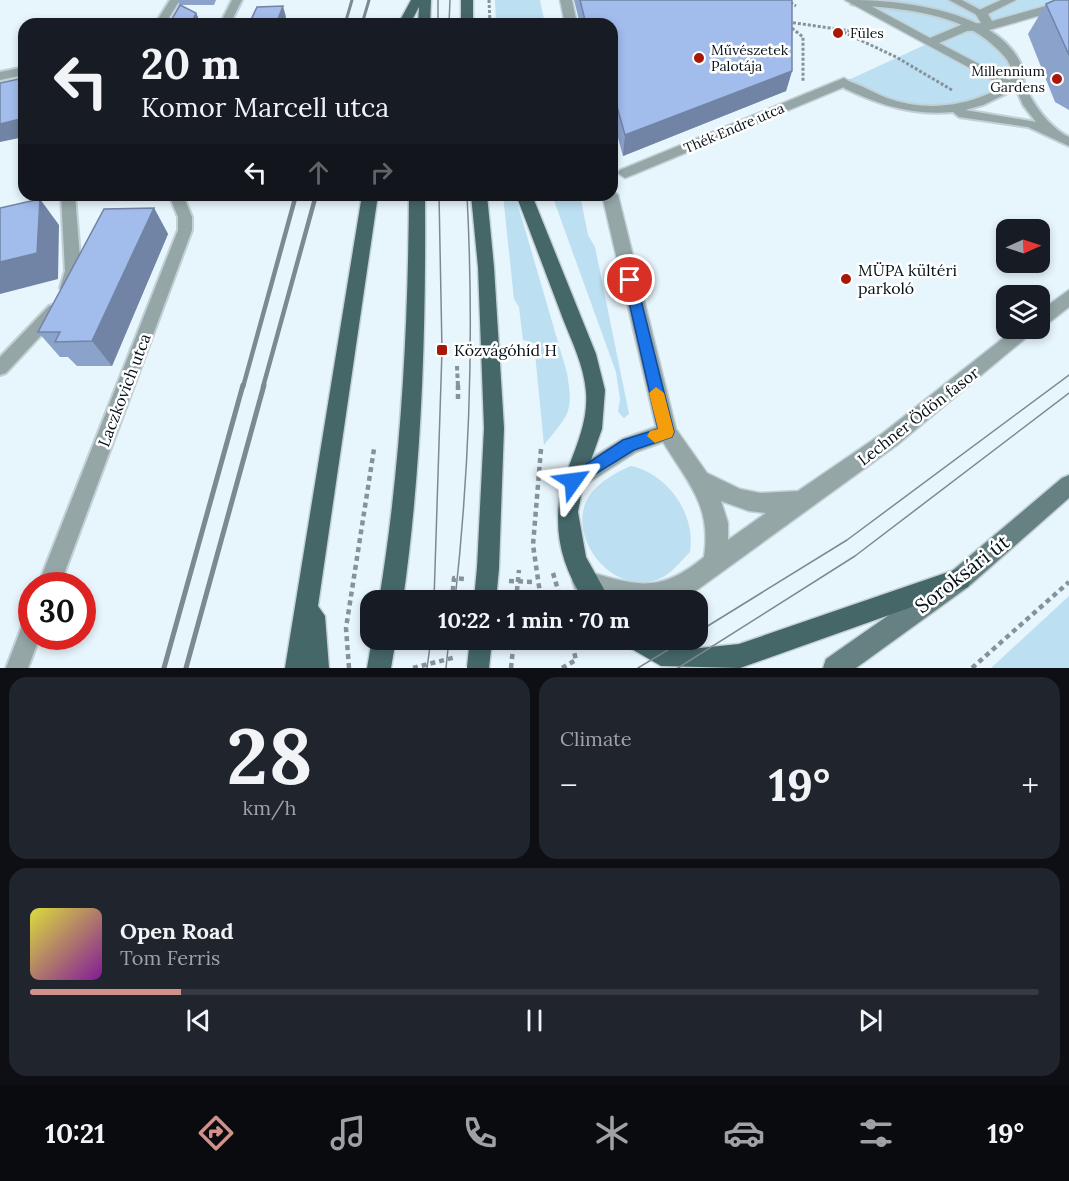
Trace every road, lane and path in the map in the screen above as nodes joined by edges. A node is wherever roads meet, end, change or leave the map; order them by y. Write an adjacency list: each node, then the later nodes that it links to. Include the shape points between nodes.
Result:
1 (175, 0): 15 (lane)
2 (237, 0): 16 (lane)
3 (417, 0): 17 (main road)
4 (425, 0): 18 (main road)
5 (489, 0): 19 (path)
6 (566, 0): 20 (street)
7 (786, 0): 12 (path)
8 (954, 0): 13 (lane, via 952,6); 14 (lane)
9 (1010, 0): 14 (street)
10 (853, 1): 13 (lane); 23 (street)
11 (1069, 3): 21 (street)
12 (796, 6)
13 (938, 13): 22 (lane)
14 (981, 13): 21 (street)
15 (164, 18)
16 (228, 18)
17 (407, 18)
18 (424, 18)
19 (490, 18)
20 (570, 18)
21 (989, 26): 22 (street)
22 (973, 27): 23 (street); 27 (lane, via 1012,58 1018,69)
23 (930, 42): 27 (street)
24 (18, 72): 25 (lane)
25 (0, 76)
26 (846, 83): 28 (street, Thék Endre utca); 30 (lane, via 871,98)
27 (1014, 84): 29 (lane); 31 (lane)
28 (802, 100): 29 (path, via 803,37 785,22 839,30 897,57); 33 (street, Thék Endre utca)
29 (976, 104): 30 (lane)
30 (934, 110): 31 (lane, via 1007,119)
31 (1052, 132): 32 (lane)
32 (1069, 142)
33 (625, 173)
34 (68, 201): 44 (lane, via 73,270 66,294 50,317)
35 (178, 201): 56 (lane, Laczkovich utca, via 185,230)
36 (369, 201): 61 (main road)
37 (417, 201): 62 (main road, via 417,333 410,444)
38 (480, 201): 64 (main road, bridge, via 494,428)
39 (526, 201): 51 (main road, via 594,375 597,418)
40 (611, 201): 47 (street)
41 (1069, 297): 42 (street)
42 (1050, 312)
43 (1015, 339): 53 (street, Lechner Ödön fasor)
44 (0, 366)
45 (457, 366): 46 (path)
46 (458, 402)
47 (667, 432): 50 (street); 51 (street, via 629,445)
48 (374, 449): 78 (path, via 346,628)
49 (541, 449): 66 (path, via 534,501)
50 (701, 480): 53 (street, Lechner Ödön fasor, via 732,497 764,506); 54 (street, via 716,512 720,538)
51 (573, 481): 59 (main road, via 567,504 569,535 572,557)
52 (1069, 485): 58 (main road, Soroksári út)
53 (805, 501): 54 (street, Lechner Ödön fasor)
54 (714, 563): 59 (street, Lechner Ödön fasor, via 694,582 665,595 631,596)
55 (519, 570): 65 (path, bridge)
56 (53, 572)
57 (465, 579): 63 (path, via 454,578)
58 (960, 579): 73 (main road, via 739,656 690,661); 74 (main road, Soroksári út)
59 (583, 581): 67 (main road)
60 (1069, 582): 83 (path)
61 (311, 587): 76 (main road); 77 (main road)
62 (393, 590)
63 (453, 590)
64 (486, 590)
65 (517, 590)
66 (538, 590)
67 (590, 590)
68 (23, 650): 75 (lane)
69 (382, 650): 79 (main road)
70 (480, 650): 80 (main road, bridge)
71 (513, 650): 81 (path)
72 (574, 650): 82 (path, via 576,660)
73 (655, 650)
74 (843, 664)
75 (16, 668)
76 (297, 668)
77 (317, 668)
78 (348, 668)
79 (379, 668)
80 (478, 668)
81 (512, 668)
82 (562, 668)
83 (972, 668)

